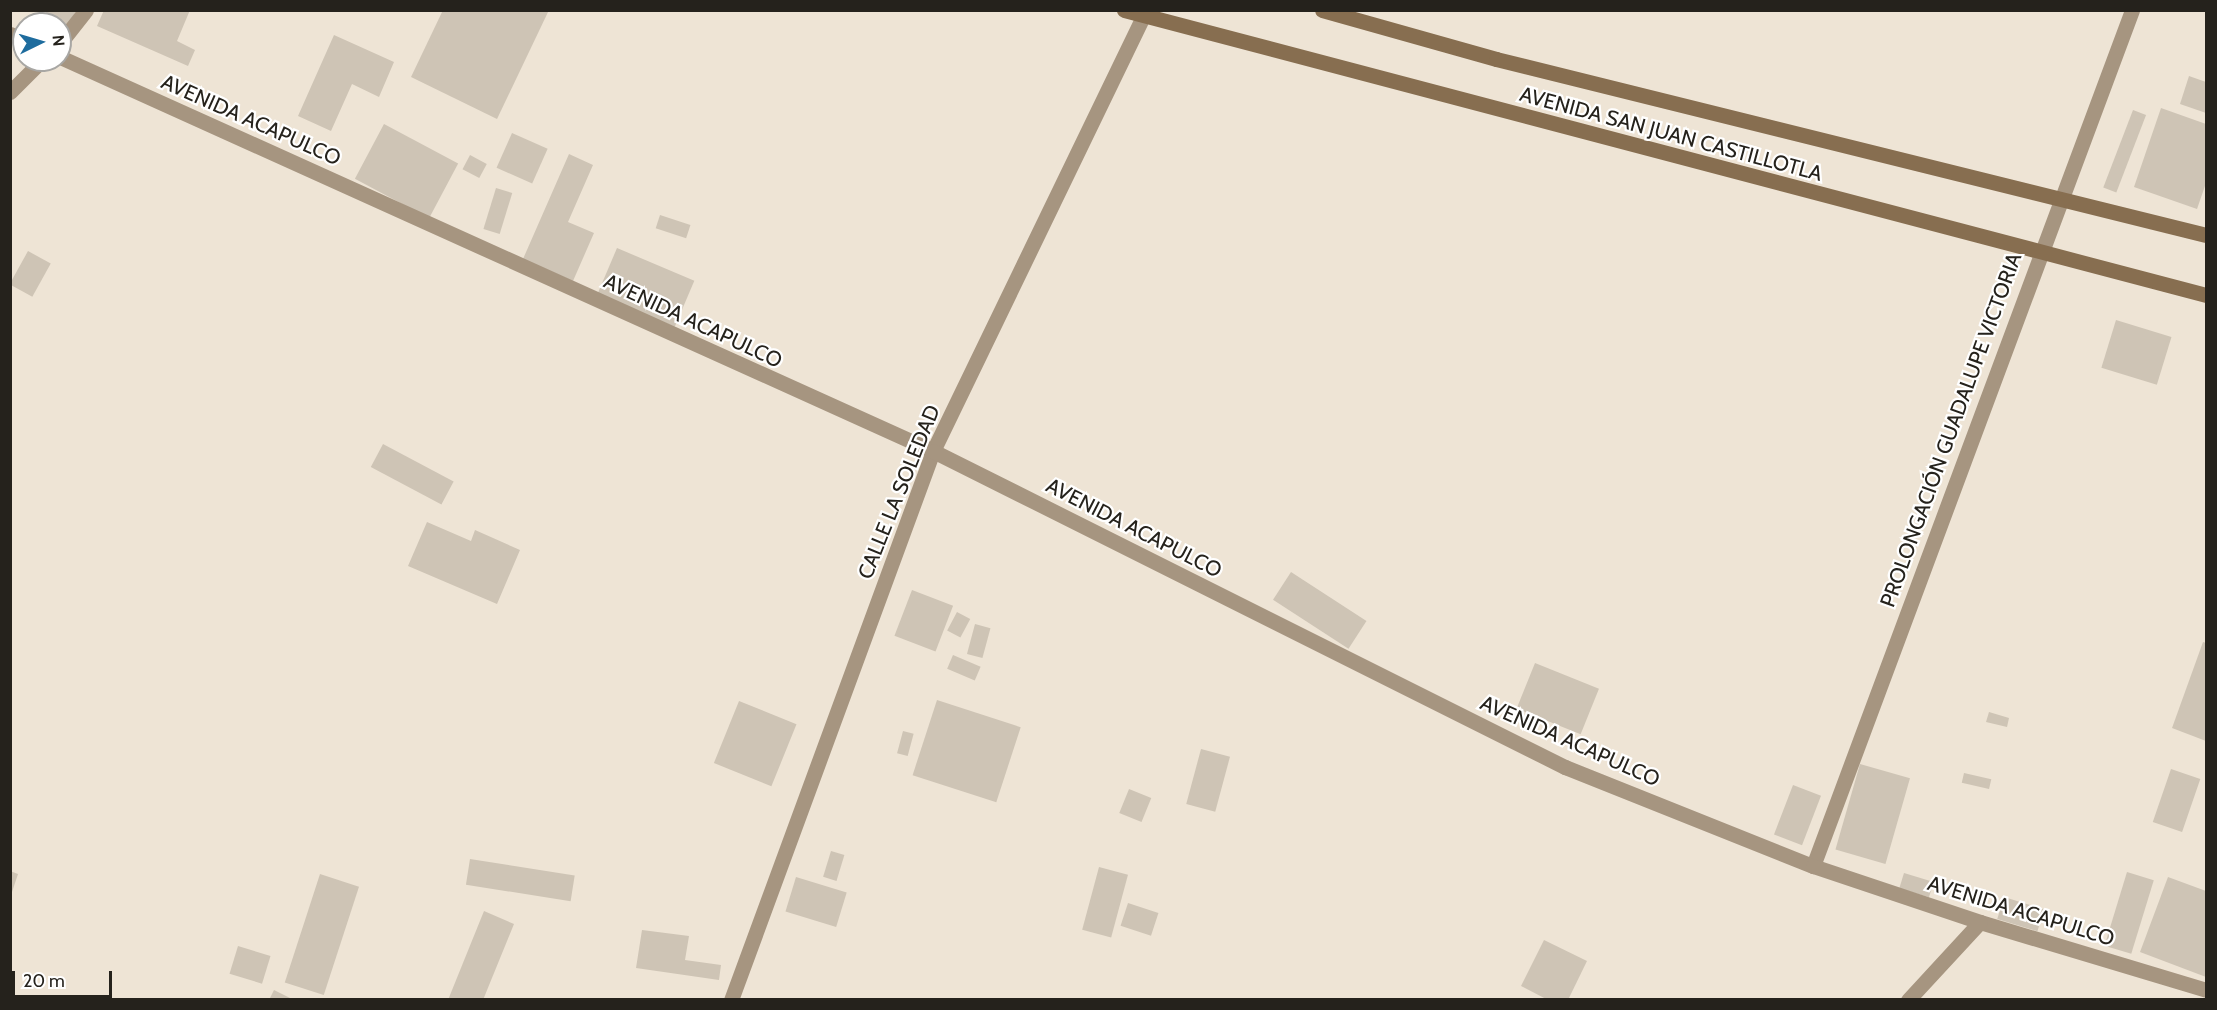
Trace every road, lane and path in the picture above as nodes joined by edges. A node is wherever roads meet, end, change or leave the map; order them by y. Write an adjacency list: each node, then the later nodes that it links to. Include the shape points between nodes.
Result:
1 (86, 10): 6 (street)
2 (1124, 10): 5 (main road, AVENIDA SAN JUAN CASTILLOTLA)
3 (1322, 10): 10 (main road, AVENIDA SAN JUAN CASTILLOTLA, via 1496,59)
4 (2132, 10): 10 (street, PROLONGACIÓN GUADALUPE VICTORIA)
5 (1144, 15): 12 (main road, AVENIDA SAN JUAN CASTILLOTLA); 14 (street, CALLE LA SOLEDAD)
6 (72, 28)
7 (72, 62): 14 (street, AVENIDA ACAPULCO)
8 (30, 72): 9 (street)
9 (10, 92)
10 (2063, 199): 11 (main road, AVENIDA SAN JUAN CASTILLOTLA); 12 (street, PROLONGACIÓN GUADALUPE VICTORIA)
11 (2206, 234)
12 (2039, 253): 13 (main road, AVENIDA SAN JUAN CASTILLOTLA); 15 (street, PROLONGACIÓN GUADALUPE VICTORIA)
13 (2206, 295)
14 (933, 452): 15 (street, AVENIDA ACAPULCO, via 1565,767); 18 (street, CALLE LA SOLEDAD)
15 (1813, 866): 16 (street, AVENIDA ACAPULCO)
16 (1980, 922): 17 (street, AVENIDA ACAPULCO); 19 (street)
17 (2206, 990)
18 (730, 999)
19 (1908, 999)

